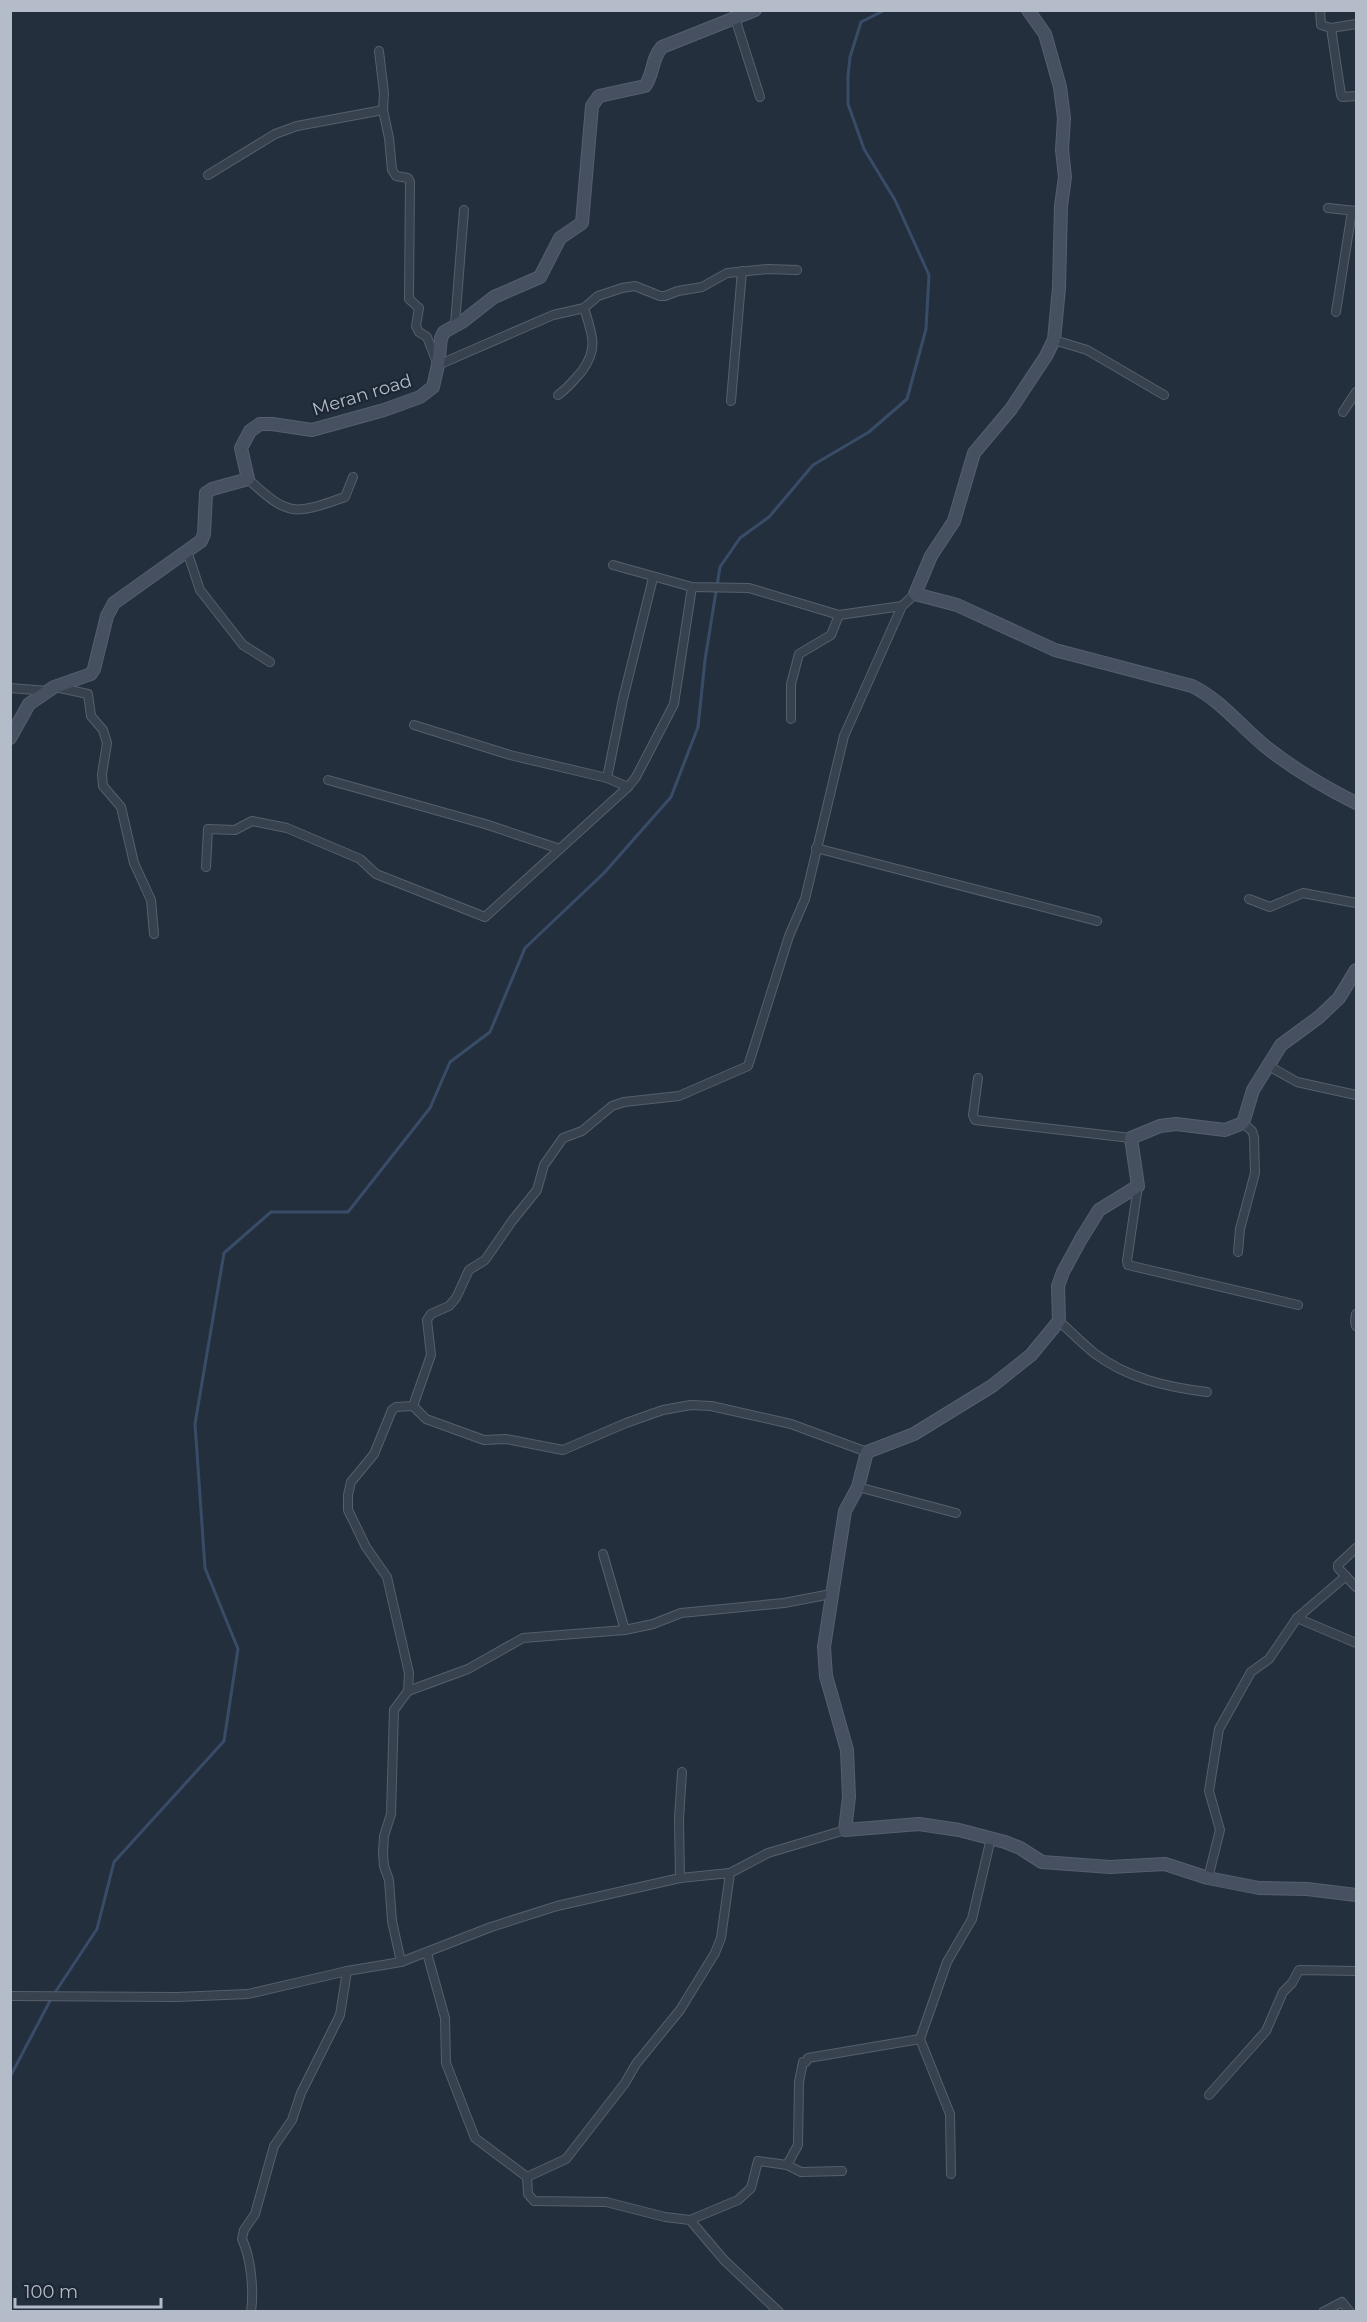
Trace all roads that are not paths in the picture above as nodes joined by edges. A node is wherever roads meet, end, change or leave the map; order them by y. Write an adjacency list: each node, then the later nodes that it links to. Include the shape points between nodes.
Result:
1 (755, 10): 4 (street, Meran road)
2 (1028, 10): 20 (street, via 1046,34 1064,118 1065,177)
3 (1320, 10): 6 (street, via 1321,25)
4 (735, 18): 9 (street); 19 (street, Meran road, via 662,47 645,86 594,100 582,223 560,238 540,277 494,297)
5 (1356, 24): 6 (street)
6 (1331, 28): 8 (street, via 1341,95)
7 (379, 51): 10 (street)
8 (1356, 96)
9 (760, 97)
10 (382, 110): 11 (street, via 320,120 275,134); 21 (street, via 392,170 410,182 409,299 419,308 416,326 427,337)
11 (208, 175)
12 (1328, 208): 14 (street)
13 (464, 210): 19 (street)
14 (1354, 211): 18 (street)
15 (797, 270): 16 (street)
16 (742, 271): 17 (street, via 727,273 702,287 664,296 635,286 622,288 598,296); 25 (street)
17 (584, 308): 21 (street, via 553,315); 23 (street, via 592,332 591,359)
18 (1336, 312)
19 (455, 324): 21 (street, Meran road, via 441,338)
20 (1054, 340): 24 (street, via 1087,350); 33 (street, via 1011,409 974,453 954,521 931,556)
21 (438, 365): 28 (street, Meran road, via 433,387 426,393 384,410 312,430 260,424 242,442)
22 (1356, 392): 26 (street)
23 (558, 395)
24 (1164, 395)
25 (731, 401)
26 (1343, 411)
27 (353, 477): 28 (street, via 345,497 307,510 272,501)
28 (248, 479): 29 (street, via 206,493 204,534)
29 (187, 551): 36 (street, via 200,590 243,645); 38 (street, via 114,603 91,674)
30 (613, 565): 31 (street)
31 (653, 578): 32 (street); 42 (street)
32 (692, 587): 35 (street, via 749,588); 44 (street, via 674,704)
33 (915, 594): 34 (street); 45 (street, via 957,605 1055,650 1192,686 1306,777)
34 (902, 606): 35 (street); 46 (street, via 843,736)
35 (839, 615): 39 (street, via 831,635 799,654 791,684)
36 (270, 662)
37 (10, 688): 38 (street)
38 (51, 689): 41 (street, via 29,704); 52 (street, via 90,697 91,716 103,730 107,743 104,786 121,807 134,863 151,900)
39 (791, 719)
40 (414, 725): 42 (street, via 510,755)
41 (10, 738)
42 (607, 778): 44 (street)
43 (328, 780): 47 (street)
44 (628, 787): 47 (street)
45 (1356, 804)
46 (816, 848): 51 (street); 66 (street, via 805,899 789,936 748,1066 679,1095 612,1106 582,1131 563,1138 544,1165 537,1190 485,1260 470,1270 449,1306 427,1320 431,1355)
47 (560, 849): 48 (street, via 485,917 376,874 360,859 287,828 252,821 235,830 208,829)
48 (206, 867)
49 (1249, 899): 50 (street, via 1270,907 1303,893)
50 (1356, 903)
51 (1097, 921)
52 (154, 934)
53 (1356, 970): 54 (street, via 1338,998 1288,1038)
54 (1267, 1065): 56 (street, via 1297,1082); 57 (street, via 1253,1090)
55 (978, 1078): 58 (street, via 975,1120)
56 (1356, 1095)
57 (1243, 1123): 58 (street, via 1225,1130 1161,1126); 60 (street, via 1254,1137 1256,1173 1240,1229)
58 (1131, 1138): 59 (street)
59 (1138, 1186): 61 (street, via 1128,1265); 63 (street, via 1099,1210 1081,1239 1058,1286)
60 (1238, 1252)
61 (1298, 1305)
62 (1356, 1314): 64 (street)
63 (1059, 1321): 65 (street, via 1095,1353 1136,1377); 67 (street, via 1031,1355 992,1386 914,1434)
64 (1356, 1326)
65 (1207, 1392)
66 (413, 1406): 67 (street, via 426,1419 484,1440 506,1439 562,1450 663,1410 711,1406 791,1424); 78 (street, via 396,1407 390,1414 374,1454 351,1482 348,1509 366,1547 387,1577 409,1673)
67 (867, 1452): 68 (street)
68 (858, 1487): 69 (street); 74 (street, via 845,1511)
69 (956, 1513)
70 (1356, 1548): 72 (street, via 1338,1565)
71 (603, 1554): 76 (street)
72 (1346, 1576): 73 (street); 75 (street)
73 (1356, 1587)
74 (831, 1594): 76 (street, via 784,1603 681,1613); 80 (street, via 824,1659 847,1750 849,1797)
75 (1297, 1618): 77 (street); 84 (street, via 1269,1659 1251,1672 1219,1729 1209,1791 1220,1830)
76 (625, 1630): 78 (street, via 523,1638 468,1669)
77 (1356, 1643)
78 (408, 1691): 87 (street, via 394,1710 391,1814 383,1853)
79 (682, 1772): 83 (street)
80 (845, 1830): 81 (street, via 919,1824); 82 (street, via 768,1853)
81 (991, 1838): 84 (street, via 1020,1848 1042,1862 1110,1867 1165,1864); 91 (street, via 972,1919 947,1962)
82 (730, 1873): 83 (street); 96 (street, via 721,1938 680,2010 566,2159)
83 (680, 1878): 86 (street, via 557,1906)
84 (1208, 1878): 85 (street, via 1259,1888)
85 (1356, 1895)
86 (427, 1953): 87 (street); 96 (street, via 445,2018 446,2063 476,2138)
87 (401, 1962): 88 (street)
88 (347, 1971): 90 (street, via 248,1994); 98 (street, via 340,2015 292,2120 274,2146 255,2214 244,2230)
89 (1356, 1971): 92 (street, via 1299,1970 1283,1992 1266,2031)
90 (10, 1996)
91 (920, 2039): 93 (street, via 803,2062 798,2145); 95 (street, via 950,2114)
92 (1209, 2095)
93 (787, 2165): 94 (street, via 801,2172); 97 (street, via 758,2161 751,2188 738,2200)
94 (842, 2171)
95 (951, 2174)
96 (527, 2177): 97 (street, via 528,2194 534,2201 606,2202)
97 (690, 2220): 99 (street, via 724,2260)
98 (251, 2312)
99 (779, 2312)
100 (1323, 2312): 101 (street, via 1342,2301)
101 (1350, 2312)

